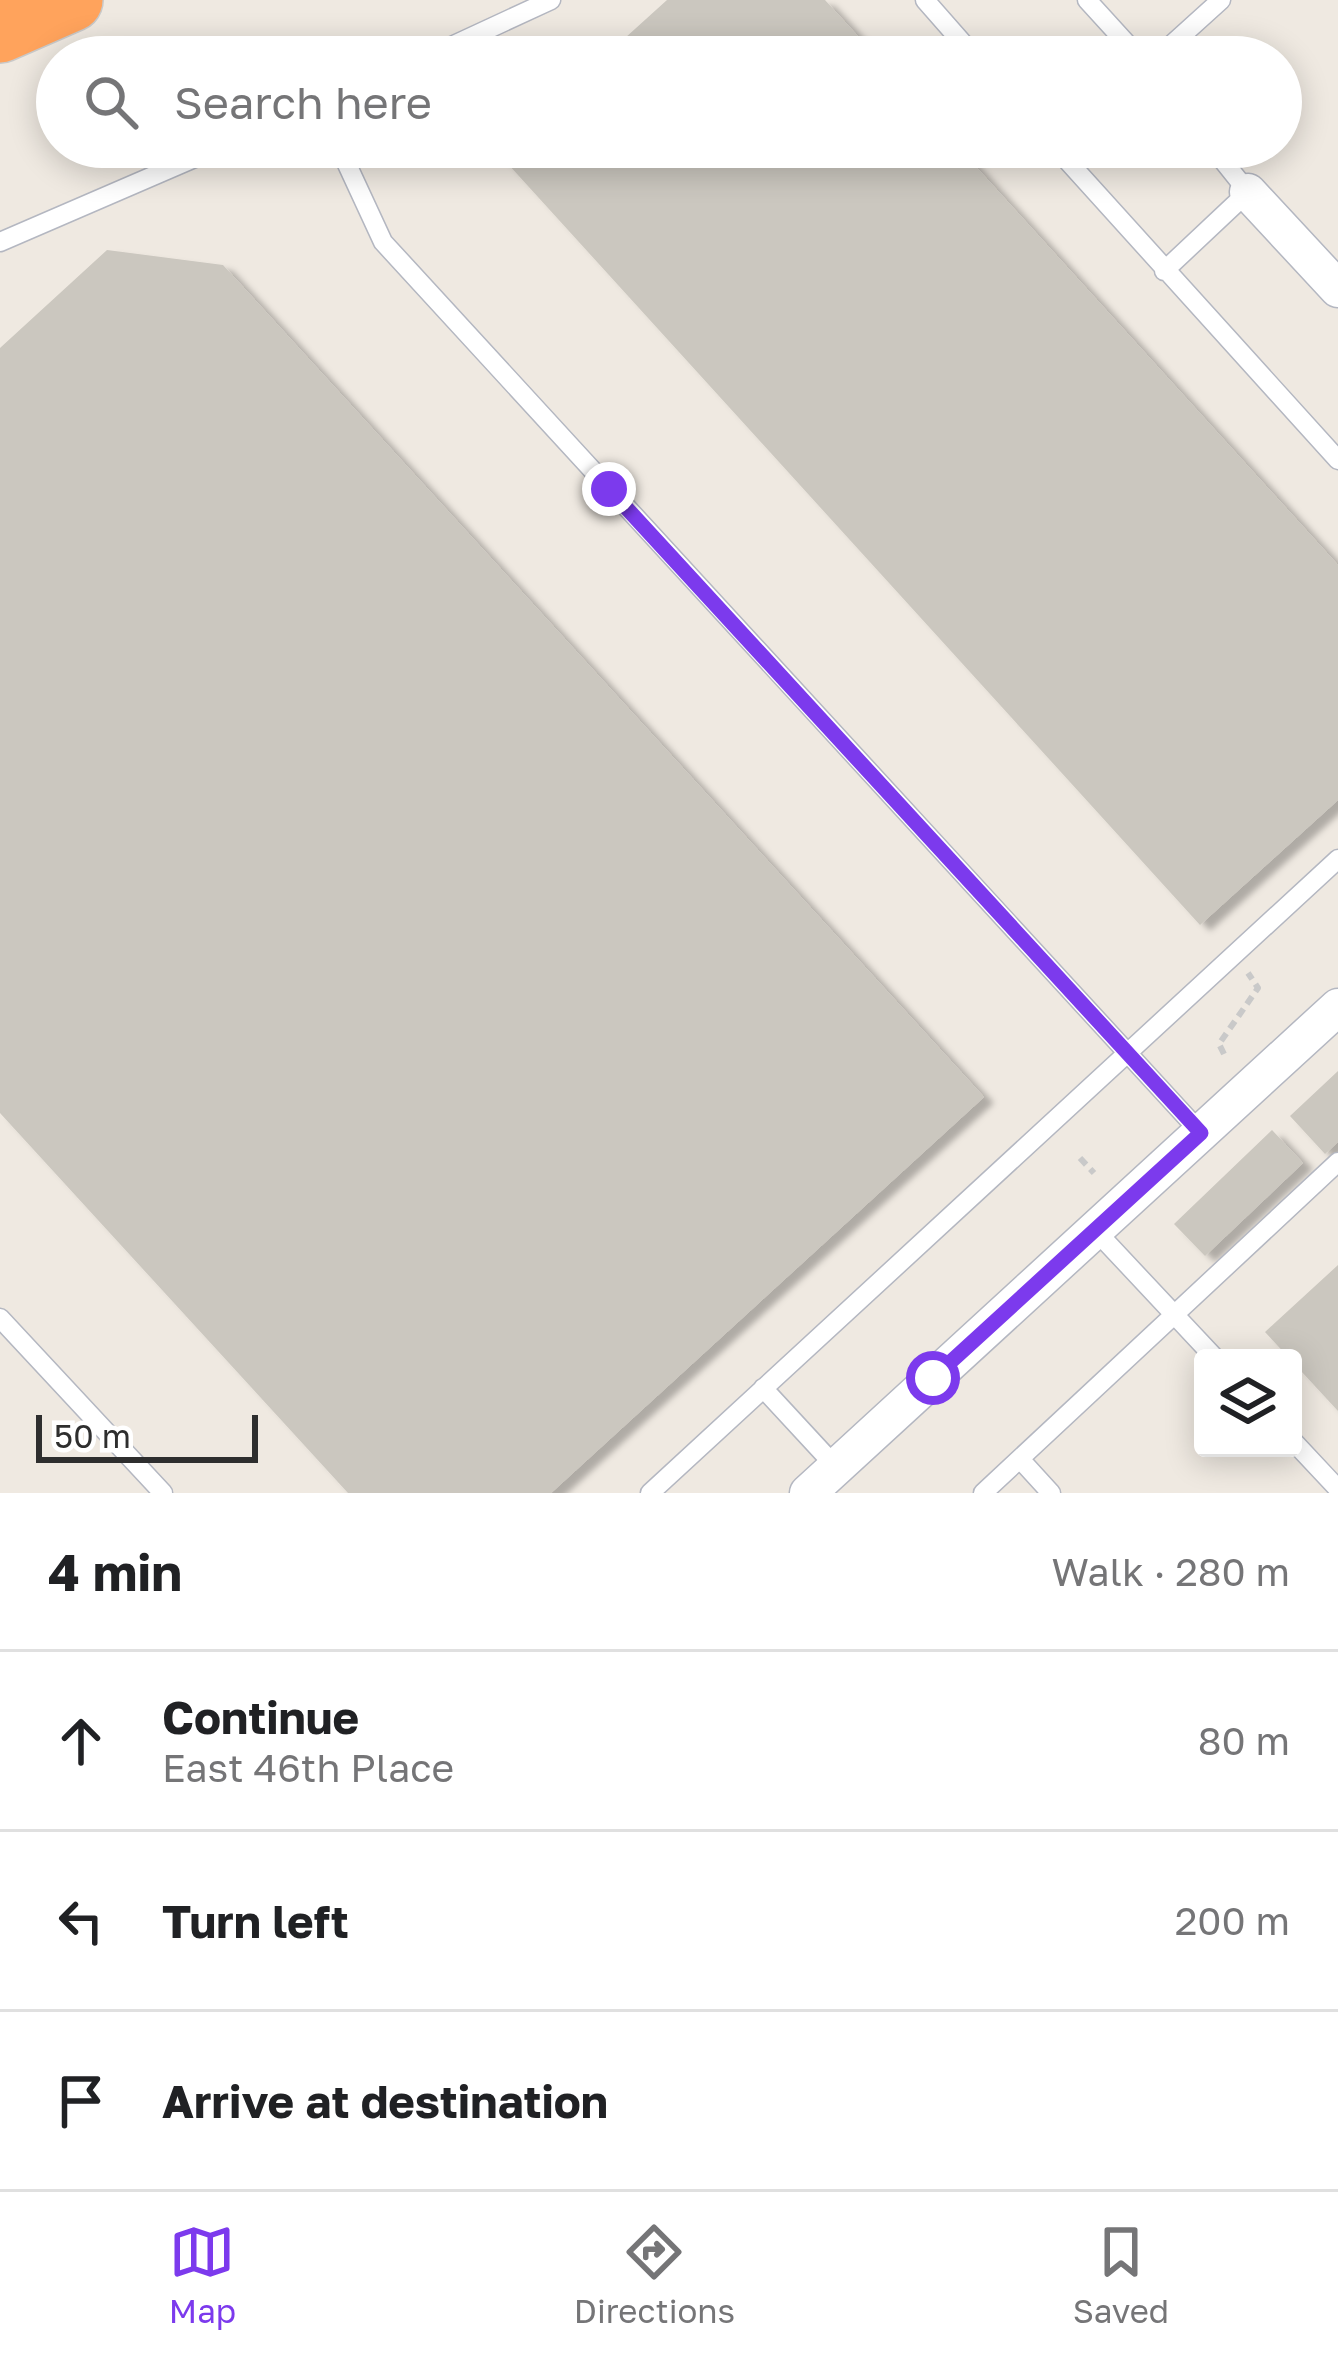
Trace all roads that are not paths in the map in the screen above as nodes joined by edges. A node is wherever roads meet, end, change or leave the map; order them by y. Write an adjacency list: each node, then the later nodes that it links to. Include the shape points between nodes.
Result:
1 (71, 0): 6 (highway)
2 (551, 0): 7 (lane)
3 (925, 0): 8 (lane)
4 (1087, 0): 9 (lane)
5 (1221, 0): 10 (lane)
6 (0, 32)
7 (473, 36)
8 (957, 36)
9 (1120, 36)
10 (1181, 36)
11 (171, 168): 16 (lane)
12 (349, 168): 22 (lane, via 383,242)
13 (1073, 168): 17 (lane)
14 (1229, 168): 15 (lane)
15 (1248, 192): 17 (lane); 18 (street)
16 (0, 242)
17 (1164, 271): 19 (lane)
18 (1337, 286)
19 (1338, 460)
20 (1338, 859): 22 (lane)
21 (1338, 1007): 23 (street)
22 (1127, 1054): 23 (lane); 31 (lane)
23 (1201, 1133): 27 (street)
24 (1338, 1162): 25 (lane)
25 (1321, 1179): 26 (lane); 28 (lane)
26 (1338, 1196)
27 (1095, 1230): 28 (lane); 34 (street)
28 (1176, 1316): 30 (lane); 33 (lane)
29 (0, 1318): 36 (lane)
30 (1207, 1349)
31 (764, 1388): 34 (lane); 37 (lane)
32 (1302, 1451): 35 (lane)
33 (1020, 1459): 39 (lane); 40 (lane)
34 (836, 1467): 38 (street)
35 (1338, 1489)
36 (163, 1493)
37 (650, 1493)
38 (808, 1493)
39 (982, 1493)
40 (1051, 1493)

